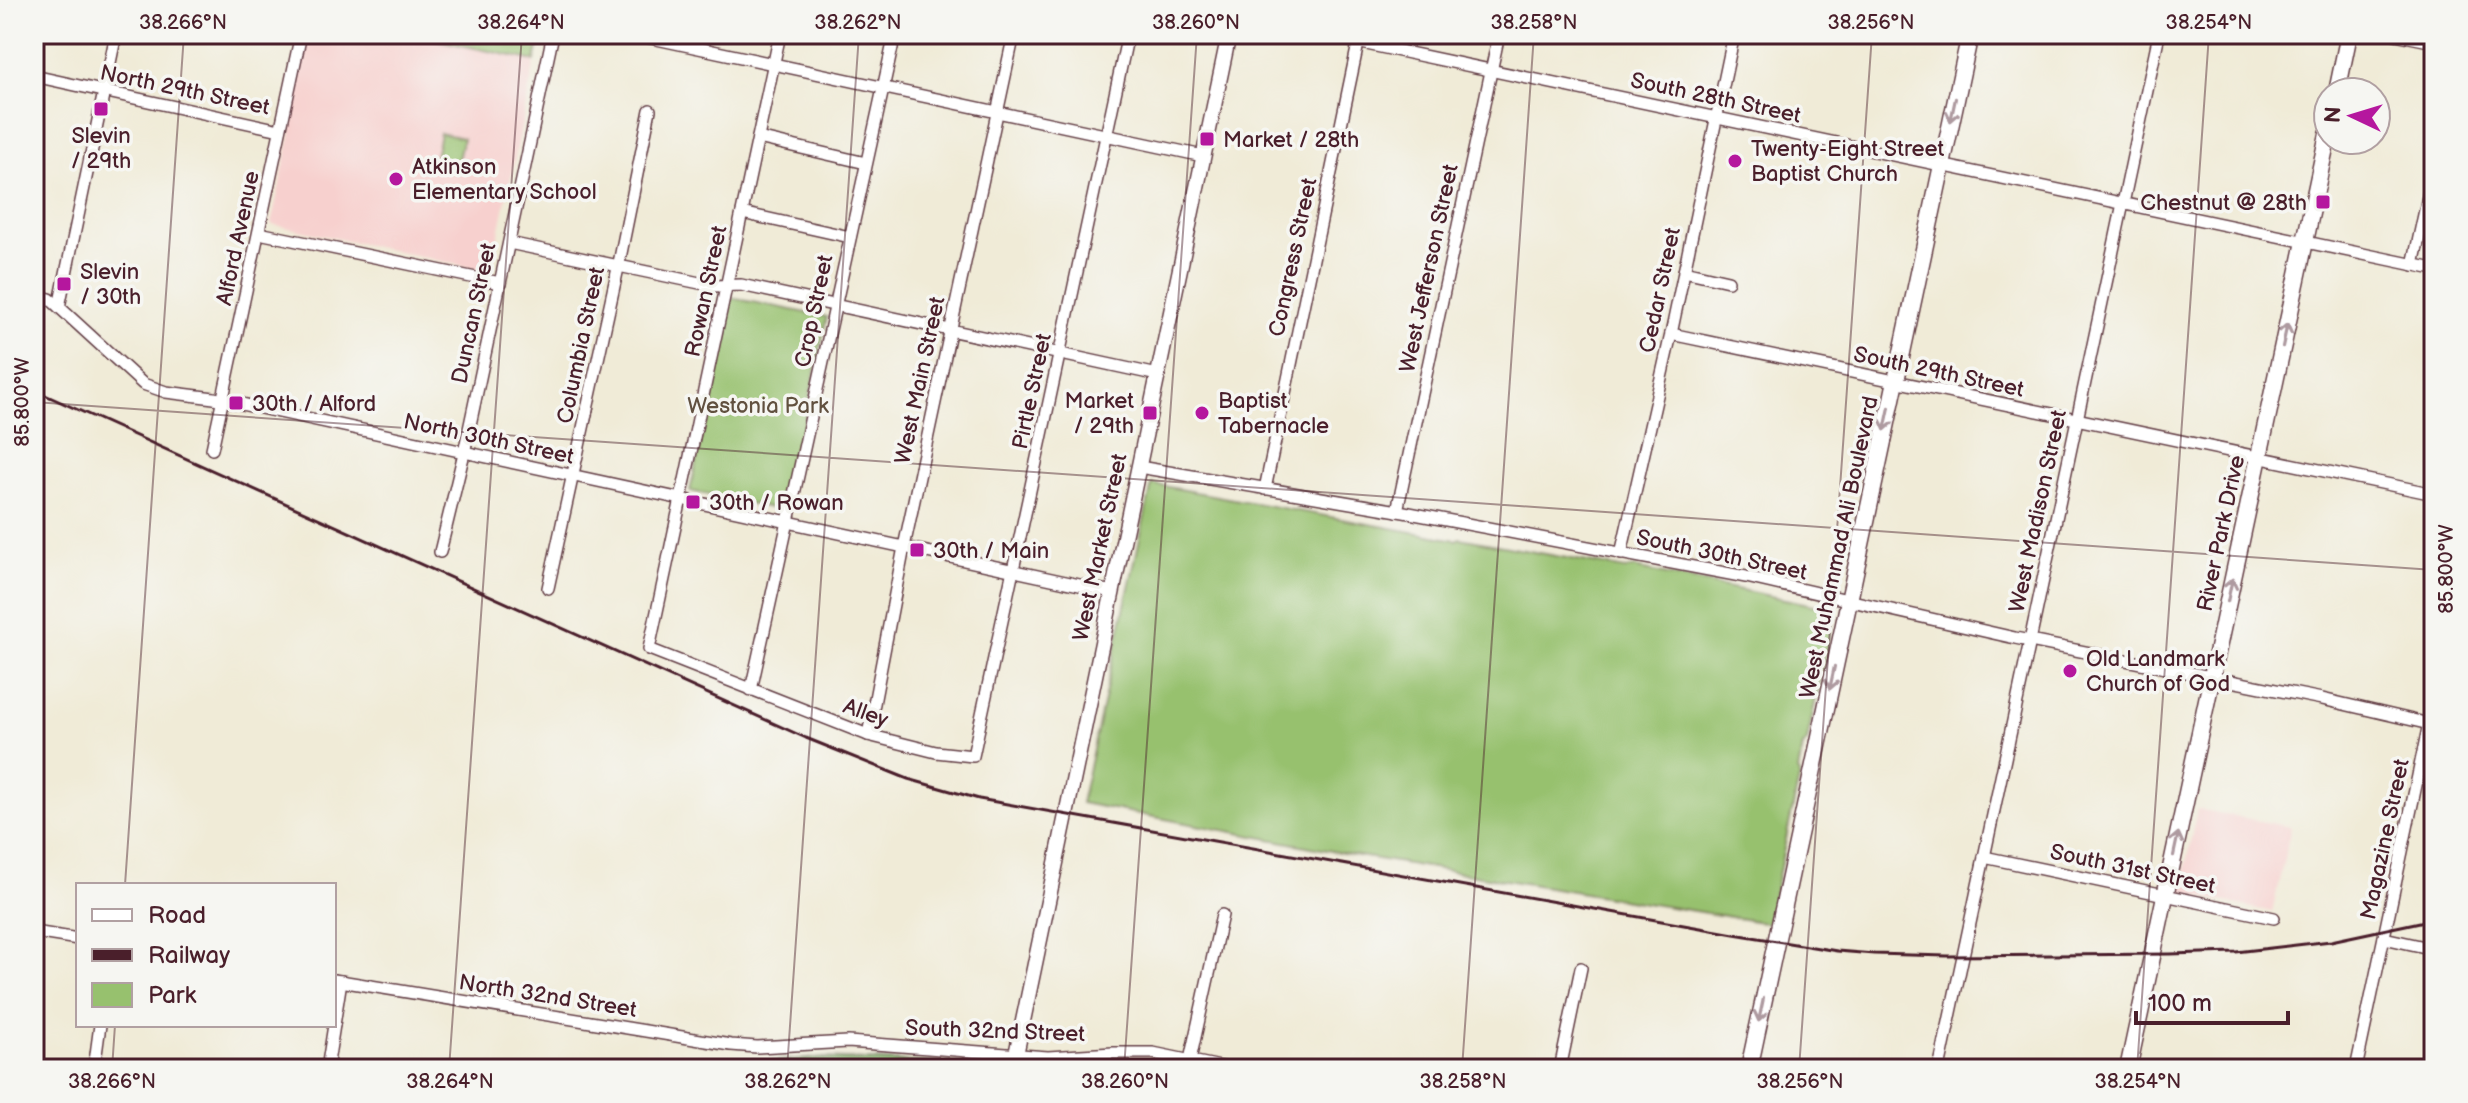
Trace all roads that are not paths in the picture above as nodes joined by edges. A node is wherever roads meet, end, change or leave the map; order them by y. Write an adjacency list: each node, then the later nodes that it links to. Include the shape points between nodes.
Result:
1 (116, 34): 24 (street)
2 (301, 34): 28 (street, Alford Avenue)
3 (553, 34): 41 (street, Duncan Street)
4 (633, 34): 19 (street)
5 (780, 34): 19 (street, Rowan Street)
6 (895, 34): 23 (street, Crop Street)
7 (1014, 34): 26 (street, West Main Street)
8 (1128, 34): 29 (street, Pirtle Street)
9 (1229, 34): 31 (street, West Market Street)
10 (1319, 34): 17 (street, South 28th Street)
11 (1499, 34): 20 (street, West Jefferson Street)
12 (1734, 34): 27 (street, Cedar Street)
13 (1970, 34): 34 (main road, West Muhammad Ali Boulevard, one-way to 34)
14 (2159, 34): 36 (street, West Madison Street)
15 (2349, 34): 22 (main road)
16 (2395, 34): 18 (street)
17 (1359, 38): 20 (street, South 28th Street); 64 (street, Congress Street)
18 (2434, 42)
19 (774, 64): 23 (street); 30 (street, Rowan Street)
20 (1491, 70): 27 (street, South 28th Street); 67 (street, West Jefferson Street)
21 (34, 76): 24 (street, North 29th Street)
22 (2340, 76)
23 (882, 88): 26 (street); 33 (street, Crop Street)
24 (104, 91): 28 (street, North 29th Street); 51 (street)
25 (650, 110): 43 (street, Columbia Street)
26 (997, 113): 29 (street); 52 (street, West Main Street)
27 (1717, 118): 34 (street, South 28th Street); 45 (street, Cedar Street)
28 (280, 130): 38 (street, Alford Avenue)
29 (1107, 137): 31 (street); 54 (street, Pirtle Street)
30 (758, 138): 33 (street); 37 (street, Rowan Street)
31 (1203, 156): 55 (street, West Market Street)
32 (2323, 156): 40 (main road, River Park Drive)
33 (866, 163): 39 (street, Crop Street)
34 (1942, 165): 36 (street, South 28th Street); 56 (main road, West Muhammad Ali Boulevard)
35 (2434, 169): 42 (street)
36 (2123, 204): 40 (street, South 28th Street); 58 (street, West Madison Street)
37 (742, 213): 39 (street); 48 (street, Rowan Street)
38 (259, 233): 47 (street); 57 (street, Alford Avenue)
39 (850, 237): 50 (street, Crop Street)
40 (2305, 242): 42 (street, South 28th Street); 61 (main road, River Park Drive, one-way to 40)
41 (509, 243): 43 (street); 47 (street, Duncan Street)
42 (2413, 265): 44 (street, South 28th Street)
43 (618, 268): 48 (street); 63 (street, Columbia Street)
44 (2434, 269)
45 (1684, 271): 46 (street); 53 (street, Cedar Street)
46 (1728, 281)
47 (500, 283): 60 (street, Duncan Street)
48 (727, 285): 50 (street); 66 (street, Rowan Street)
49 (34, 295): 51 (street)
50 (835, 305): 52 (street); 68 (street, Crop Street)
51 (59, 307): 57 (street, North 30th Street, via 143,384)
52 (951, 330): 54 (street); 69 (street, West Main Street)
53 (1671, 334): 56 (street, South 29th Street); 71 (street, Cedar Street)
54 (1060, 354): 55 (street); 72 (street, Pirtle Street)
55 (1158, 375): 62 (street, West Market Street)
56 (1895, 382): 58 (street, South 29th Street); 75 (main road, West Muhammad Ali Boulevard, one-way to 75)
57 (223, 401): 59 (street, Alford Avenue); 60 (street, North 30th Street)
58 (2077, 420): 61 (street, South 29th Street); 76 (street, West Madison Street)
59 (212, 449)
60 (464, 453): 63 (street, North 30th Street); 70 (street, Duncan Street)
61 (2259, 458): 65 (street, South 29th Street); 78 (main road, River Park Drive, one-way to 61)
62 (1139, 467): 64 (street, South 30th Street); 74 (street, West Market Street)
63 (572, 476): 66 (street, North 30th Street); 73 (street, Columbia Street)
64 (1265, 489): 67 (street, South 30th Street)
65 (2434, 494)
66 (681, 499): 68 (street, North 30th Street); 77 (street, Rowan Street)
67 (1397, 511): 71 (street, South 30th Street)
68 (788, 522): 69 (street, North 30th Street); 79 (street, Crop Street)
69 (904, 547): 72 (street); 82 (street, West Main Street)
70 (440, 552)
71 (1621, 554): 75 (street, South 30th Street)
72 (1013, 571): 74 (street); 83 (street, Pirtle Street)
73 (548, 588)
74 (1112, 592): 99 (street, West Market Street)
75 (1848, 602): 76 (street, South 30th Street); 104 (main road, West Muhammad Ali Boulevard, one-way to 104)
76 (2030, 641): 78 (street, South 30th Street); 84 (street, West Madison Street)
77 (649, 649): 79 (street, Alley)
78 (2211, 678): 81 (street, South 30th Street); 85 (main road, River Park Drive, one-way to 78)
79 (751, 690): 82 (street, Alley)
80 (2434, 700): 81 (street, Magazine Street)
81 (2431, 724): 89 (street, Magazine Street)
82 (868, 735): 83 (street, Alley)
83 (973, 756)
84 (1984, 857): 85 (street, South 31st Street); 105 (street, West Madison Street)
85 (2165, 895): 87 (street, South 31st Street); 106 (main road, River Park Drive)
86 (1222, 915): 98 (street)
87 (2274, 918)
88 (34, 932): 90 (street)
89 (2384, 938): 91 (street); 107 (street, Magazine Street)
90 (76, 939)
91 (2434, 949)
92 (1581, 968): 103 (street)
93 (338, 981): 94 (street); 97 (street, North 32nd Street)
94 (336, 1003)
95 (100, 1027): 100 (street)
96 (334, 1027): 101 (street)
97 (757, 1047): 99 (street, South 32nd Street, via 848,1042)
98 (1190, 1060): 99 (street, South 32nd Street, via 1113,1053); 102 (street, South 32nd Street)
99 (1015, 1062)
100 (97, 1068)
101 (327, 1069)
102 (1230, 1069)
103 (1560, 1069)
104 (1749, 1069)
105 (1939, 1069)
106 (2128, 1069)
107 (2356, 1069)

